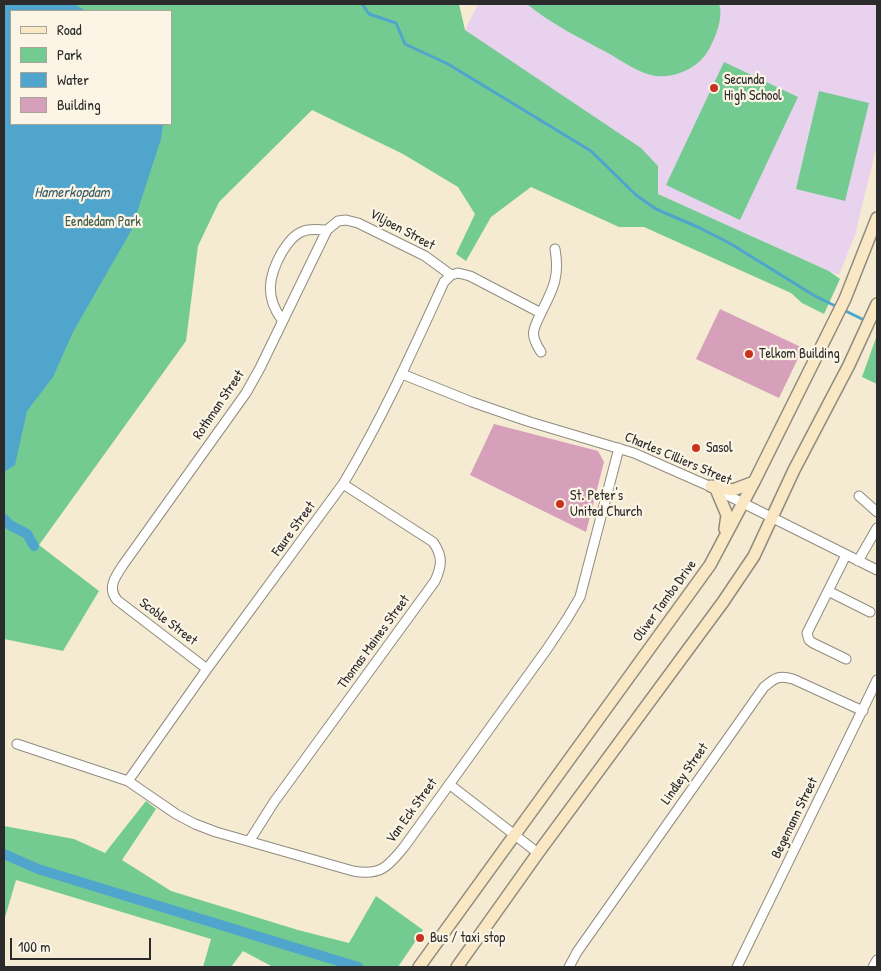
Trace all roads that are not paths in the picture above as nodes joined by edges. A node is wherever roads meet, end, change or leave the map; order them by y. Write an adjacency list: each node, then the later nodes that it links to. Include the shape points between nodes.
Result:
1 (877, 218): 12 (street, Oliver Tambo Drive, via 845,299)
2 (338, 222): 3 (street, Rothman Street); 5 (street, Viljoen Street, via 358,223 390,237)
3 (327, 230): 8 (street, Rothman Street); 8 (street, via 311,229 296,235 277,261 270,294 274,309)
4 (555, 249): 7 (street, via 557,274)
5 (451, 275): 7 (street, via 470,276); 10 (street, Faure Street, via 444,282)
6 (877, 304): 18 (street)
7 (541, 313): 9 (street, via 533,334)
8 (282, 320): 25 (street, Rothman Street, via 246,393 116,576 112,584)
9 (542, 352)
10 (402, 374): 11 (street, Charles Cilliers Street, via 530,422); 13 (street, Faure Street)
11 (619, 448): 14 (street, Charles Cilliers Street); 33 (street, Van Eck Street, via 580,597 547,649)
12 (754, 482): 14 (street, via 733,490); 16 (street, Oliver Tambo Drive)
13 (343, 484): 28 (street, Faure Street); 35 (street, Thomas Maines Street, via 433,542 442,564 435,581 274,802)
14 (713, 487): 16 (street, Charles Cilliers Street); 20 (street, via 727,514)
15 (859, 496): 17 (street)
16 (742, 503): 18 (street, Charles Cilliers Street); 20 (street, Oliver Tambo Drive)
17 (877, 512)
18 (772, 518): 21 (street, Charles Cilliers Street); 36 (street, via 754,556 722,602)
19 (877, 528): 22 (street)
20 (720, 545): 34 (street, Oliver Tambo Drive, via 710,565)
21 (846, 555): 22 (street, Charles Cilliers Street); 24 (street)
22 (858, 561): 23 (street, Charles Cilliers Street)
23 (877, 570)
24 (828, 591): 26 (street); 27 (street, via 808,630 808,637 813,643)
25 (113, 595): 28 (street, Scoble Street)
26 (870, 612)
27 (846, 660)
28 (207, 669): 32 (street, Faure Street)
29 (877, 680): 30 (street, Begemann Street)
30 (863, 711): 40 (street, Lindley Street, via 784,676 764,687); 41 (street, Begemann Street)
31 (17, 744): 32 (street, Van Eck Street)
32 (128, 781): 35 (street, Van Eck Street, via 195,824)
33 (449, 784): 34 (street); 35 (street, Van Eck Street, via 399,854 373,872 353,871)
34 (514, 835): 36 (street); 38 (street, Oliver Tambo Drive)
35 (250, 840)
36 (538, 853): 39 (street)
37 (877, 960): 42 (street)
38 (419, 967)
39 (457, 967)
40 (569, 967)
41 (737, 967)
42 (873, 967)

